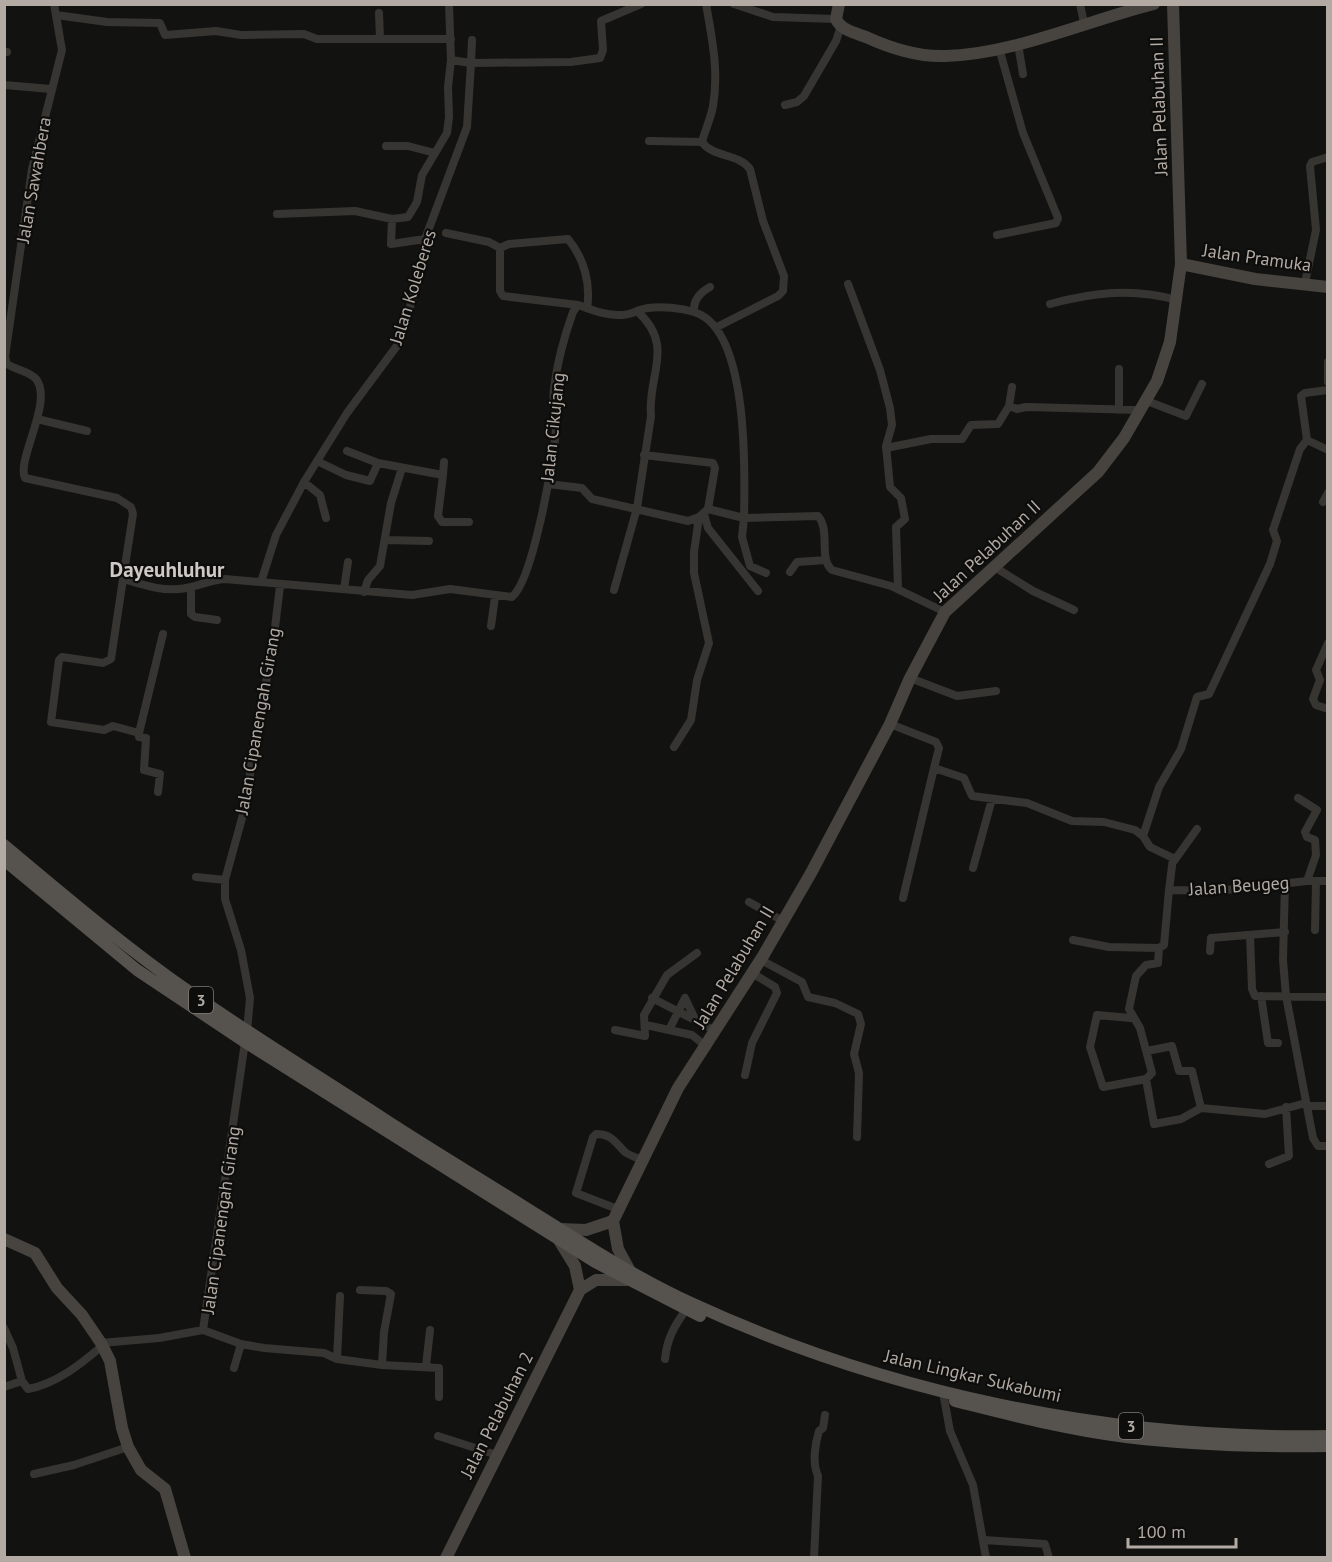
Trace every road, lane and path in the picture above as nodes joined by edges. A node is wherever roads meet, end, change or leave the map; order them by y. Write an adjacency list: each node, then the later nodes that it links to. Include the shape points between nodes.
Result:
1 (54, 4): 12 (street, Jalan Sawahbera)
2 (450, 4): 16 (street)
3 (641, 4): 10 (street)
4 (706, 4): 27 (street, via 716,87)
5 (734, 4): 13 (street, via 773,17)
6 (840, 4): 13 (main road)
7 (1080, 4): 14 (street)
8 (1154, 4): 14 (main road)
9 (1173, 4): 37 (main road, Jalan Pelabuhan II)
10 (624, 7): 21 (street, via 601,21 600,58)
11 (379, 13): 15 (street)
12 (56, 15): 15 (street, via 106,22 160,23 165,35 216,31 241,35 304,34 317,39); 24 (street, Jalan Sawahbera, via 62,50)
13 (838, 22): 19 (main road, via 878,43 927,56); 25 (street, via 836,41 804,96)
14 (1084, 23): 18 (main road)
15 (380, 38): 16 (street)
16 (451, 39): 20 (street)
17 (472, 40): 21 (street, Jalan Koleberes)
18 (1018, 44): 19 (main road); 22 (street)
19 (999, 48): 34 (street, via 1023,133 1058,221)
20 (452, 60): 21 (street); 29 (street, via 447,87 449,122)
21 (471, 63): 35 (street, Jalan Koleberes, via 467,127)
22 (1023, 74)
23 (4, 85): 24 (street)
24 (51, 89): 50 (street, Jalan Sawahbera, via 29,181 5,350)
25 (785, 105)
26 (649, 141): 27 (street)
27 (702, 141): 48 (street, via 711,149 745,162 750,170 784,284 778,296)
28 (386, 146): 29 (street, via 408,146)
29 (435, 153): 32 (street, via 422,176 417,202 409,216)
30 (1328, 157): 38 (street, via 1310,166 1316,230)
31 (277, 214): 32 (street, via 355,211)
32 (392, 219): 35 (street, via 392,244)
33 (446, 233): 36 (street)
34 (997, 235)
35 (425, 239): 67 (street, Jalan Koleberes, via 420,274 399,343 347,412)
36 (500, 248): 44 (street, via 501,294); 45 (street, via 568,239 587,278)
37 (1181, 264): 38 (main road, Jalan Pramuka, via 1255,279); 42 (main road, Jalan Pelabuhan II)
38 (1305, 283): 41 (main road, Jalan Pramuka)
39 (848, 284): 63 (street, via 890,408 892,425)
40 (710, 287): 47 (street, via 702,291)
41 (1328, 287)
42 (1177, 300): 43 (street, via 1112,291); 58 (main road, Jalan Pelabuhan II, via 1164,362)
43 (1050, 304)
44 (578, 305): 45 (street); 73 (street, Jalan Cikujang, via 554,390 556,427)
45 (587, 308): 46 (street, via 602,314)
46 (637, 311): 47 (street, via 657,308); 66 (street, via 653,329 658,356)
47 (694, 312): 48 (street, via 707,318)
48 (719, 331): 77 (street, via 743,410)
49 (1328, 362): 53 (street)
50 (7, 364): 52 (street, Jalan Sawahbera); 60 (street, via 38,381)
51 (1119, 369): 59 (street)
52 (4, 375)
53 (1328, 382)
54 (1202, 384): 58 (street, via 1186,417)
55 (1012, 387): 57 (street)
56 (1328, 390): 62 (street, via 1302,394)
57 (1009, 405): 59 (street, via 1017,409); 63 (street, via 998,424 971,424 962,439 931,439)
58 (1144, 406): 59 (street); 83 (main road, Jalan Pelabuhan II, via 1098,472)
59 (1119, 410)
60 (38, 419): 61 (street); 86 (street, via 23,469 25,478 117,498 131,507)
61 (87, 431)
62 (1307, 440): 64 (street); 113 (street, via 1300,449 1273,531 1277,541 1270,564 1209,694 1197,697 1181,748 1159,787)
63 (886, 448): 91 (street, via 890,486 901,499 905,519 896,527)
64 (1328, 450)
65 (347, 451): 69 (street)
66 (644, 455): 74 (street); 75 (street, via 712,464 715,468)
67 (317, 461): 69 (street, via 370,481); 72 (street, Jalan Koleberes)
68 (444, 462): 71 (street)
69 (378, 463): 70 (street)
70 (402, 468): 71 (street); 79 (street)
71 (443, 475): 78 (street, via 438,516 442,522)
72 (304, 482): 76 (street, via 320,495); 87 (street, Jalan Koleberes, via 279,528)
73 (548, 484): 74 (street, via 582,488 592,498); 95 (street, Jalan Cikujang, via 520,589 512,597)
74 (637, 508): 75 (street, via 688,521); 92 (street)
75 (704, 514): 77 (street); 93 (street, via 708,528); 107 (street, via 694,573 709,643 690,720)
76 (326, 518)
77 (744, 518): 81 (street, via 818,516 825,529); 85 (street, via 742,537 750,566)
78 (469, 522)
79 (385, 540): 80 (street); 94 (street, via 378,571 368,580)
80 (429, 541)
81 (826, 560): 84 (street, via 798,562); 91 (street, via 828,567 836,571)
82 (348, 562): 90 (street)
83 (993, 566): 96 (street); 97 (main road, Jalan Pelabuhan II)
84 (790, 572)
85 (766, 573)
86 (123, 579): 89 (street, via 169,590); 106 (street, via 111,659 103,663 62,657 51,722 104,730 113,726)
87 (261, 582): 88 (street); 89 (street, via 212,580)
88 (280, 586): 90 (street); 119 (street, Jalan Cipanengah Girang, via 272,652 250,761 250,789)
89 (191, 587): 98 (street, via 191,614)
90 (345, 589): 94 (street)
91 (897, 589): 97 (street)
92 (614, 591)
93 (758, 591)
94 (364, 592): 95 (street, via 412,595 450,589)
95 (495, 597): 99 (street)
96 (1074, 610)
97 (945, 612): 102 (main road, Jalan Pelabuhan II)
98 (217, 620)
99 (491, 626)
100 (164, 634): 106 (street)
101 (1328, 643): 104 (street, via 1316,670 1320,680 1313,699 1316,705)
102 (910, 678): 103 (street, via 957,696); 105 (main road, Jalan Pelabuhan II)
103 (996, 691)
104 (1328, 709)
105 (890, 724): 108 (street, via 936,742 939,748); 126 (main road, Jalan Pelabuhan II)
106 (139, 733): 109 (street, via 139,737 146,738 144,770 160,774)
107 (674, 747)
108 (934, 768): 111 (street, Jalan Beugeg, via 964,778 972,796); 124 (street)
109 (158, 792)
110 (1298, 798): 120 (street, via 1317,810 1305,832 1315,840 1317,850)
111 (992, 799): 113 (street, Jalan Beugeg, via 1027,803 1072,821 1112,823); 117 (street)
112 (1197, 830): 116 (street)
113 (1143, 836): 116 (street, Jalan Beugeg, via 1150,847 1168,854)
114 (4, 845): 147 (main road, 3)
115 (4, 860): 147 (main road, 3, via 137,970)
116 (1174, 861): 123 (street, Jalan Beugeg)
117 (973, 868)
118 (196, 877): 119 (street)
119 (225, 880): 147 (street, Jalan Cipanengah Girang, via 225,899 242,950 250,998)
120 (1312, 881): 121 (street, Jalan Beugeg); 122 (street, Jalan Beugeg); 127 (street)
121 (1328, 881)
122 (1285, 883): 123 (street, Jalan Beugeg, via 1216,891); 128 (street)
123 (1168, 890): 131 (street, via 1164,945)
124 (903, 897)
125 (749, 902): 126 (street)
126 (783, 921): 134 (main road, Jalan Pelabuhan II)
127 (1315, 930)
128 (1285, 932): 129 (street); 137 (street)
129 (1250, 935): 132 (street, via 1211,938); 136 (street, via 1252,992)
130 (1073, 940): 131 (street, via 1109,947)
131 (1159, 948): 142 (street, via 1158,964 1146,965 1136,976 1129,1005)
132 (1210, 951)
133 (697, 953): 139 (street, via 672,970)
134 (760, 960): 135 (main road, Jalan Pelabuhan II); 157 (street, via 802,982 808,997 843,1006 860,1017 854,1054 859,1073)
135 (752, 973): 146 (main road, Jalan Pelabuhan II); 151 (street, via 777,993 752,1043)
136 (1261, 996): 137 (street); 148 (street, via 1268,1043)
137 (1286, 996): 138 (street); 153 (street)
138 (1328, 997)
139 (652, 998): 140 (street); 143 (street, via 644,1015)
140 (679, 1011): 141 (street); 141 (street, via 686,997); 144 (street)
141 (694, 1017): 146 (street)
142 (1131, 1018): 150 (street, via 1140,1028); 152 (street, via 1098,1014 1090,1051 1103,1087)
143 (646, 1025): 144 (street); 145 (street, via 643,1037)
144 (670, 1028): 149 (street, via 692,1035)
145 (615, 1030)
146 (716, 1031): 149 (main road, Jalan Pelabuhan II)
147 (246, 1036): 163 (main road, 3); 171 (street, Jalan Cipanengah Girang)
148 (1278, 1043)
149 (707, 1047): 159 (main road, Jalan Pelabuhan II, via 678,1088)
150 (1146, 1051): 152 (street, via 1152,1073); 156 (street, via 1172,1046 1179,1071 1192,1071)
151 (745, 1075)
152 (1146, 1079): 156 (street, via 1154,1123 1181,1119)
153 (1306, 1104): 154 (street); 155 (street); 158 (street, via 1314,1142)
154 (1328, 1106)
155 (1286, 1107): 156 (street, via 1260,1114); 160 (street, via 1289,1156)
156 (1200, 1108)
157 (857, 1137)
158 (1328, 1146)
159 (644, 1161): 161 (main road, Jalan Pelabuhan II); 161 (street, via 604,1135 593,1137 576,1193)
160 (1269, 1164)
161 (620, 1210): 162 (main road, Jalan Pelabuhan II)
162 (613, 1221): 163 (main road); 165 (main road)
163 (559, 1233): 165 (main road, 3); 167 (main road, via 575,1266)
164 (4, 1239): 173 (main road, via 35,1253)
165 (629, 1278): 167 (main road, via 596,1280); 169 (main road, Jalan Lingkar Sukabumi / 3); 180 (main road, Jalan Lingkar Sukabumi / 3)
166 (360, 1290): 177 (street, via 391,1294)
167 (580, 1290): 190 (main road, Jalan Pelabuhan 2)
168 (340, 1296): 175 (street)
169 (686, 1310): 176 (street, via 672,1329); 180 (main road, Jalan Lingkar Sukabumi / 3, via 791,1352)
170 (4, 1328): 181 (street, via 14,1348)
171 (203, 1329): 173 (street, Jalan Cipanengah Girang); 174 (street)
172 (430, 1330): 178 (street)
173 (101, 1344): 181 (street, via 76,1367 48,1383 28,1389); 189 (main road, via 110,1362)
174 (241, 1344): 175 (street, via 324,1353); 179 (street)
175 (336, 1359): 177 (street)
176 (665, 1359)
177 (382, 1365): 178 (street)
178 (426, 1366): 184 (street, via 439,1368)
179 (234, 1368)
180 (875, 1375): 183 (main road, Jalan Lingkar Sukabumi / 3)
181 (22, 1381): 182 (street)
182 (4, 1387)
183 (940, 1394): 187 (main road, Jalan Lingkar Sukabumi / 3, via 1125,1425); 188 (main road, Jalan Lingkar Sukabumi, via 1014,1416 1125,1437); 192 (street, via 950,1431 973,1485)
184 (439, 1397)
185 (825, 1415): 195 (street, via 824,1428 816,1442)
186 (438, 1436): 190 (street)
187 (1328, 1436)
188 (1328, 1446)
189 (128, 1448): 191 (street); 193 (main road, via 141,1470 165,1489)
190 (497, 1455): 194 (main road, Jalan Pelabuhan 2)
191 (34, 1474)
192 (984, 1540): 196 (street); 197 (street, via 1045,1544)
193 (185, 1557)
194 (446, 1557)
195 (814, 1557)
196 (986, 1557)
197 (1050, 1557): 198 (street)
198 (1057, 1557)

